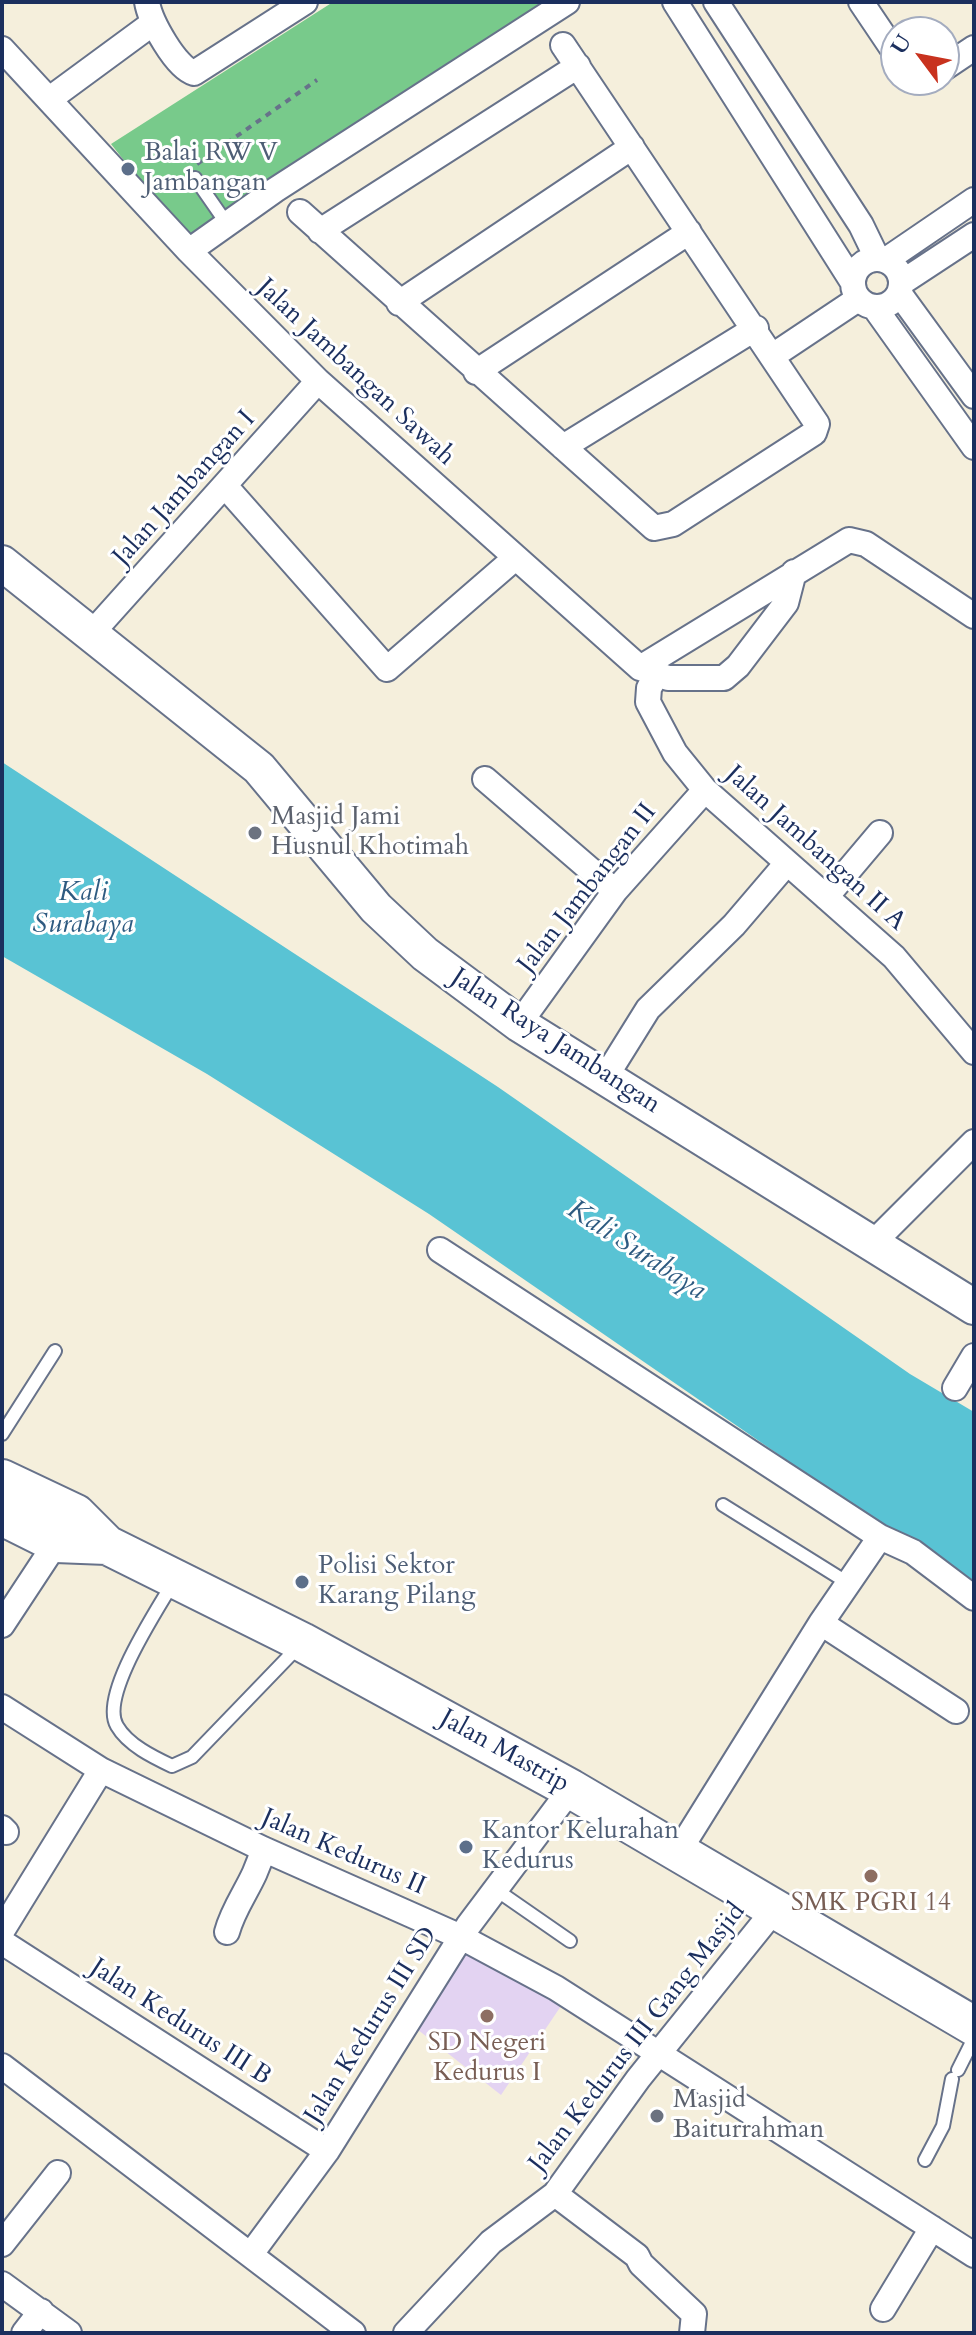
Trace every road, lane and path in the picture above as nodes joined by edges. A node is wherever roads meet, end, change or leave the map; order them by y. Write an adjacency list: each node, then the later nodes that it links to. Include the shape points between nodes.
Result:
1 (305, 2): 6 (street, via 194,73 185,69)
2 (675, 2): 24 (street)
3 (716, 2): 22 (street)
4 (861, 2): 7 (street)
5 (558, 4): 17 (street)
6 (150, 13): 12 (street)
7 (880, 30)
8 (563, 45): 10 (street)
9 (2, 49): 12 (street, Jalan Jambangan Sawah)
10 (578, 66): 13 (street); 18 (street)
11 (317, 80): 14 (path, via 201,159)
12 (51, 98): 21 (street, Jalan Jambangan Sawah)
13 (632, 147): 19 (street); 25 (street)
14 (195, 178): 17 (lane)
15 (974, 200): 22 (street)
16 (300, 212): 18 (street)
17 (227, 224): 21 (street)
18 (320, 231): 25 (street)
19 (689, 232): 26 (street); 28 (street)
20 (974, 235): 23 (street)
21 (189, 251): 29 (street, Jalan Jambangan Sawah)
22 (882, 259): 23 (street, via 900,273); 24 (street, via 860,265)
23 (900, 288): 24 (street, via 885,306); 30 (street)
24 (862, 296): 27 (street); 32 (street)
25 (399, 303): 28 (street)
26 (756, 328): 27 (street); 31 (street)
27 (774, 355): 31 (street, via 816,420 814,433 673,524 654,528)
28 (476, 372): 31 (street)
29 (318, 381): 33 (street, Jalan Jambangan I); 34 (street, Jalan Jambangan Sawah)
30 (974, 396)
31 (563, 447)
32 (974, 447)
33 (226, 487): 34 (street, via 387,669); 38 (street, Jalan Jambangan I)
34 (514, 559): 39 (street, Jalan Jambangan Sawah)
35 (2, 563): 38 (main road, Jalan Raya Jambangan)
36 (794, 572): 37 (street, via 842,542 859,542); 39 (street); 39 (street, via 786,603 724,678)
37 (974, 616)
38 (91, 634): 46 (main road, Jalan Raya Jambangan, via 259,768 376,908 425,954)
39 (648, 672): 41 (street, Jalan Jambangan II A, via 648,702 675,753)
40 (485, 779): 44 (street)
41 (705, 790): 43 (street, Jalan Jambangan II A); 44 (street, Jalan Jambangan II)
42 (880, 833): 45 (street)
43 (787, 863): 45 (street, Jalan Jambangan II A); 48 (street, via 734,925 648,1009)
44 (615, 891): 46 (street, Jalan Jambangan II)
45 (826, 897): 47 (street, Jalan Jambangan II A, via 894,957)
46 (519, 1024): 48 (main road, Jalan Raya Jambangan)
47 (974, 1052)
48 (605, 1078): 50 (main road, Jalan Raya Jambangan)
49 (974, 1142): 50 (street)
50 (873, 1243): 52 (main road, Jalan Raya Jambangan)
51 (440, 1250): 60 (street)
52 (974, 1307)
53 (55, 1351): 56 (lane)
54 (974, 1356): 55 (street)
55 (955, 1388)
56 (2, 1434)
57 (2, 1479): 62 (main road, Jalan Mastrip, via 76,1514)
58 (723, 1505): 64 (lane)
59 (2, 1516): 61 (main road, Jalan Mastrip)
60 (880, 1537): 64 (street); 65 (street, via 913,1552)
61 (56, 1543): 62 (main road, Jalan Mastrip); 67 (street)
62 (107, 1545): 63 (main road, Jalan Mastrip)
63 (176, 1578): 68 (main road, Jalan Mastrip); 68 (lane, via 114,1700 118,1727 146,1754 172,1766 192,1757)
64 (848, 1583): 66 (street)
65 (974, 1598)
66 (821, 1623): 70 (street); 74 (street)
67 (2, 1625)
68 (302, 1642): 72 (main road, Jalan Mastrip)
69 (2, 1707): 71 (street, Jalan Kedurus II)
70 (956, 1711)
71 (101, 1770): 73 (street, Jalan Kedurus II); 77 (street)
72 (571, 1789): 74 (main road, Jalan Mastrip); 75 (street, Jalan Kedurus III SD)
73 (263, 1849): 78 (street, via 256,1877); 79 (street, Jalan Kedurus II)
74 (679, 1851): 76 (main road, Jalan Mastrip)
75 (495, 1889): 79 (street, Jalan Kedurus III SD); 80 (lane)
76 (775, 1909): 82 (main road, Jalan Mastrip); 84 (street, Jalan Kedurus III Gang Masjid)
77 (2, 1931)
78 (227, 1932)
79 (461, 1937): 84 (street, Jalan Kedurus II, via 556,1988); 86 (street, Jalan Kedurus III SD)
80 (570, 1941)
81 (2, 1942): 86 (street, Jalan Kedurus III B)
82 (974, 2026)
83 (974, 2038): 87 (lane, via 955,2074 943,2126)
84 (659, 2055): 89 (street, Jalan Kedurus III Gang Masjid); 90 (street, Jalan Kedurus II)
85 (2, 2066): 92 (street)
86 (327, 2151): 92 (street, Jalan Kedurus III SD)
87 (925, 2160)
88 (58, 2173): 91 (street)
89 (555, 2194): 100 (street, Jalan Kedurus III Gang Masjid, via 491,2242); 101 (street, via 637,2256 694,2314)
90 (932, 2228): 93 (street, Jalan Kedurus II); 95 (street)
91 (2, 2244)
92 (251, 2254): 99 (street)
93 (974, 2255)
94 (2, 2284): 96 (street)
95 (883, 2309)
96 (41, 2311): 97 (street); 98 (street)
97 (24, 2333)
98 (69, 2333)
99 (353, 2333)
100 (406, 2333)
101 (692, 2333)

